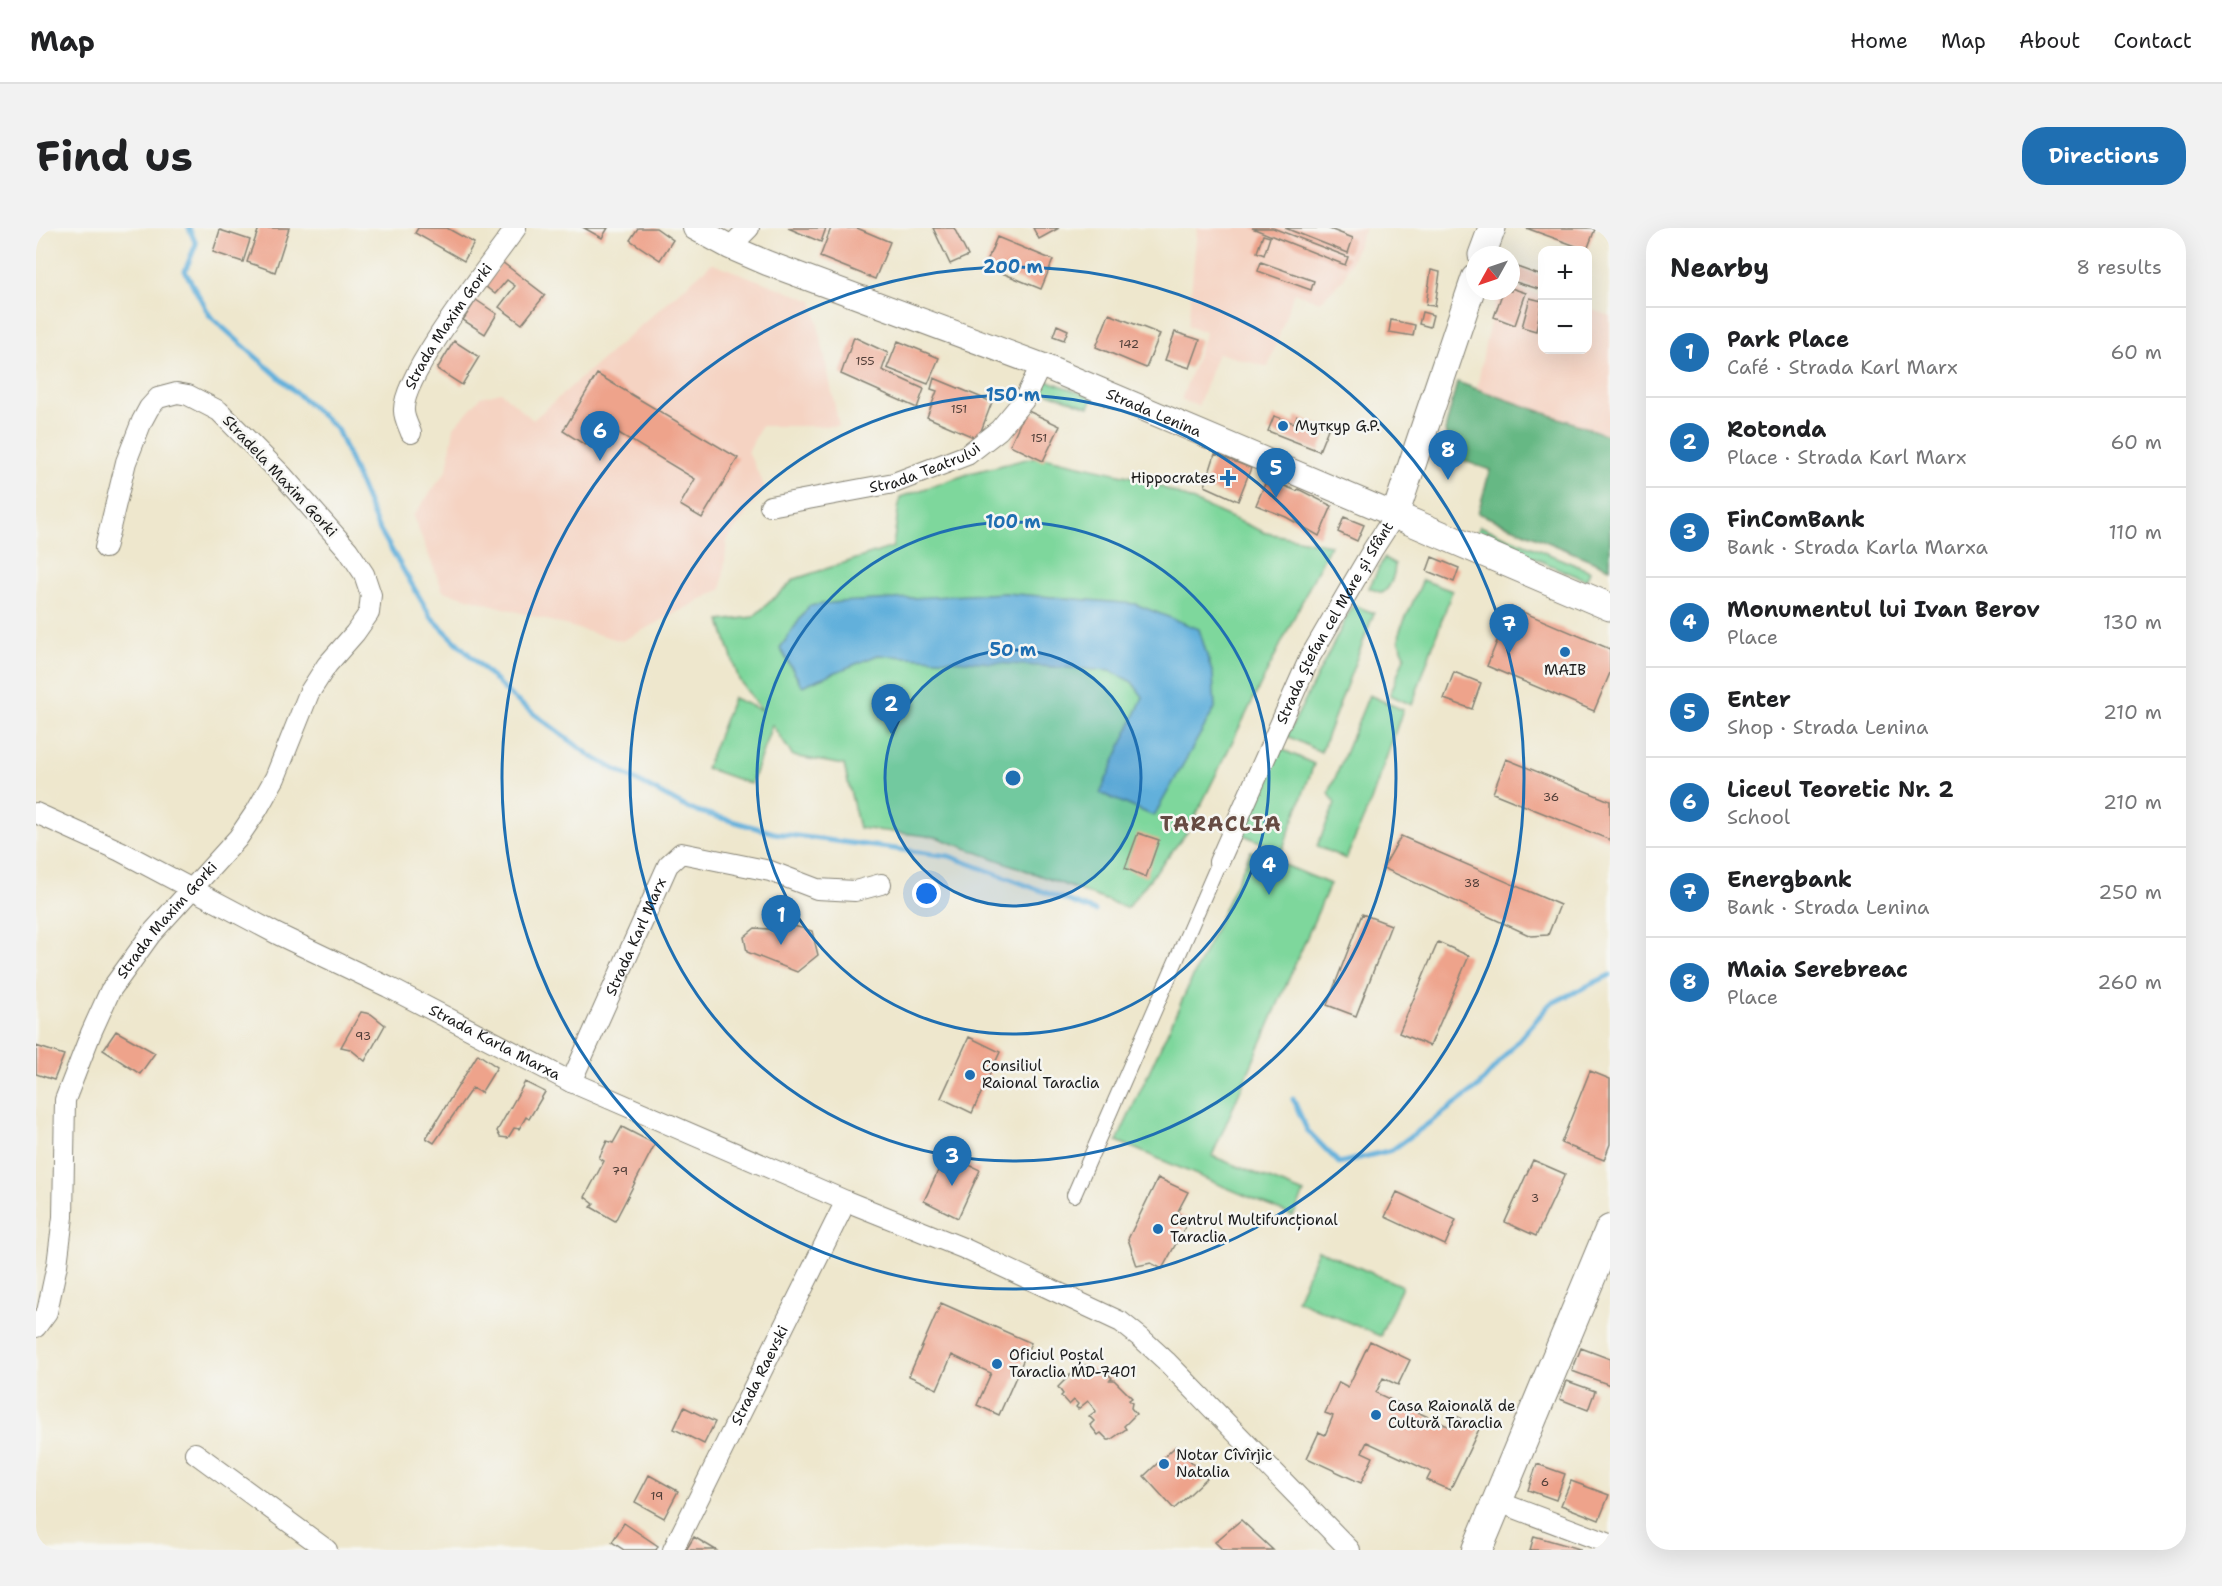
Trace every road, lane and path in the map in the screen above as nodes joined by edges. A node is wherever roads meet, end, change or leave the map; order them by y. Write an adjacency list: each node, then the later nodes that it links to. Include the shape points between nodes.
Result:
1 (516, 228): 9 (street, Strada Maxim Gorki, via 427,354 409,387 404,411)
2 (695, 228): 6 (street, Strada Lenina)
3 (749, 228): 6 (street)
4 (1492, 228): 5 (main road)
5 (1485, 246)
6 (730, 247): 8 (street, Strada Lenina)
7 (1468, 300): 11 (main road, Strada Ștefan cel Mare și Sfânt)
8 (1041, 365): 10 (street, Strada Teatrului, via 1024,400 999,430 967,454 894,483); 11 (street, Strada Lenina)
9 (411, 433)
10 (770, 506)
11 (1395, 515): 14 (main road, Strada Lenina); 16 (street, Strada Ștefan cel Mare și Sfânt, via 1310,657)
12 (105, 548): 13 (street, Stradela Maxim Gorki, via 126,462 142,421 158,398 177,393 219,411 255,445)
13 (348, 550): 18 (street, Strada Maxim Gorki, via 368,584 369,613 309,693 275,778 257,810 238,838)
14 (1610, 607)
15 (36, 813): 18 (street, Strada Karla Marxa, via 120,851)
16 (1219, 862): 20 (street)
17 (881, 884): 19 (street, Strada Karl Marx, via 855,891 817,889 770,871 681,853 668,865)
18 (190, 889): 19 (street, Strada Karla Marxa); 23 (street, Strada Maxim Gorki, via 110,991 66,1100 63,1216 57,1265 46,1312)
19 (571, 1082): 21 (street, Strada Karla Marxa)
20 (1074, 1195)
21 (846, 1201): 28 (street, Strada Raevski); 29 (street, Strada Karla Marxa, via 963,1248 1121,1323 1166,1361)
22 (1610, 1230): 25 (main road)
23 (36, 1327)
24 (195, 1453): 27 (street)
25 (1496, 1502): 26 (street); 30 (main road)
26 (1610, 1544)
27 (327, 1550)
28 (673, 1550)
29 (1350, 1550)
30 (1477, 1550)

